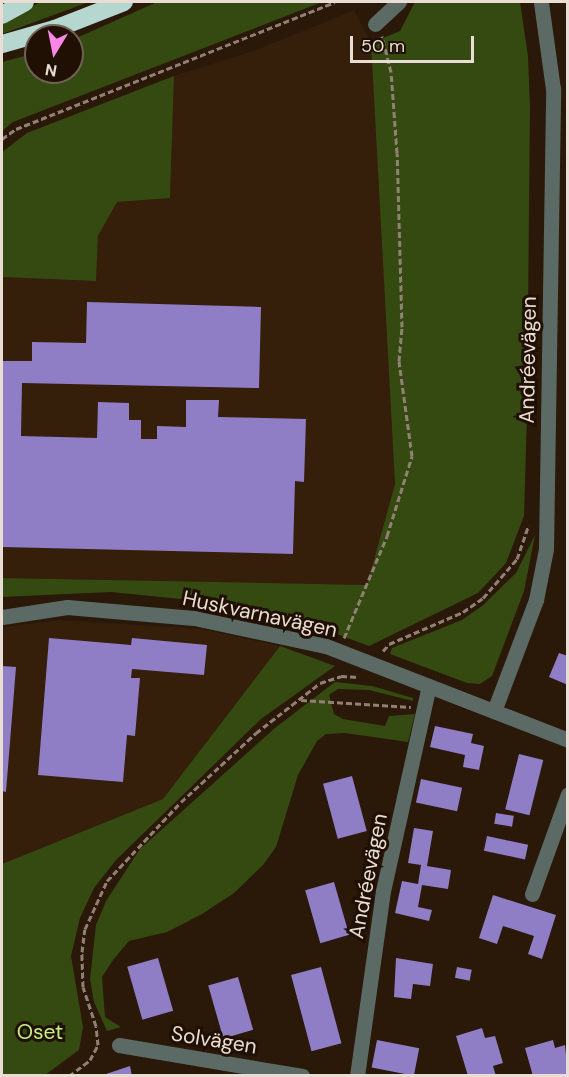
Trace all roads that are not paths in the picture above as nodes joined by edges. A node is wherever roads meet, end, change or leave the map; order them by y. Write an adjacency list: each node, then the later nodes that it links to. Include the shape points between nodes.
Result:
1 (25, 2): 5 (highway)
2 (124, 2): 7 (highway, via 55,29)
3 (399, 2): 6 (street)
4 (541, 2): 10 (street, Andréevägen, via 553,89 546,549 536,600)
5 (2, 15)
6 (375, 24)
7 (2, 44)
8 (2, 617): 9 (street, Huskvarnavägen, via 67,607 194,618 339,651)
9 (429, 686): 10 (street, Huskvarnavägen); 16 (street, Andréevägen, via 383,891)
10 (494, 711): 11 (street, Huskvarnavägen)
11 (567, 740)
12 (567, 794): 13 (street)
13 (532, 894)
14 (119, 1045): 15 (street, Solvägen)
15 (302, 1076)
16 (357, 1076)

